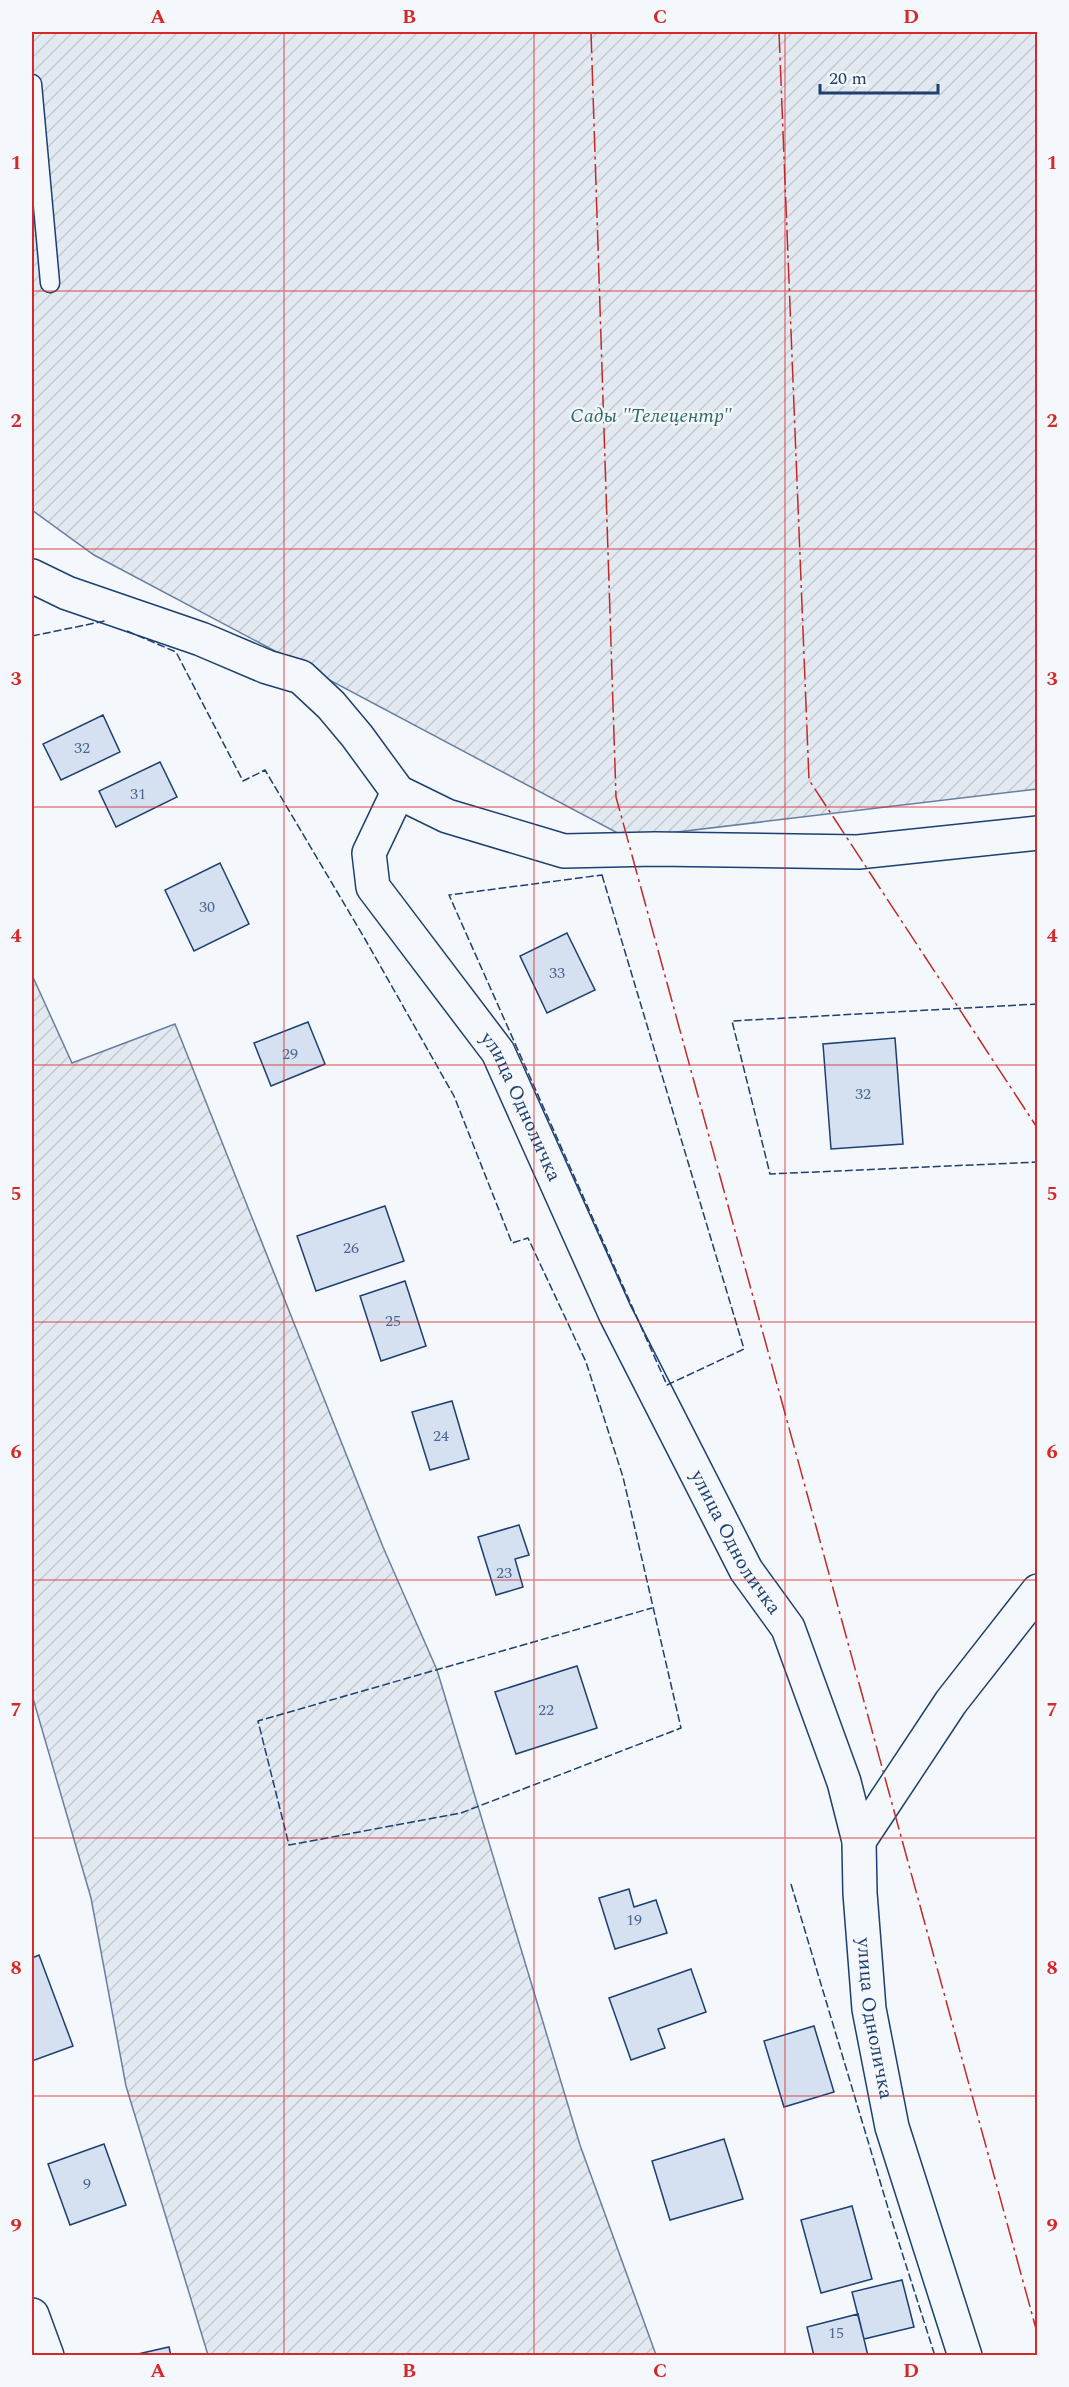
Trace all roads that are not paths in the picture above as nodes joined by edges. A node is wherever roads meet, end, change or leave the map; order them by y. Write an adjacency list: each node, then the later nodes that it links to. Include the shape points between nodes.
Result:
1 (32, 84): 2 (lane)
2 (50, 283)
3 (32, 576): 4 (street, via 67,593 301,677 331,705)
4 (398, 792): 5 (street, via 447,816 564,851 858,852); 7 (street, улица Одноличка, via 369,853 372,887 498,1052 615,1313 746,1570 788,1628 844,1782)
5 (1038, 833)
6 (1038, 1591): 7 (street, via 951,1702)
7 (859, 1841): 10 (street, улица Одноличка, via 869,2009 892,2127)
8 (32, 2315): 9 (street)
9 (47, 2355)
10 (965, 2355)

